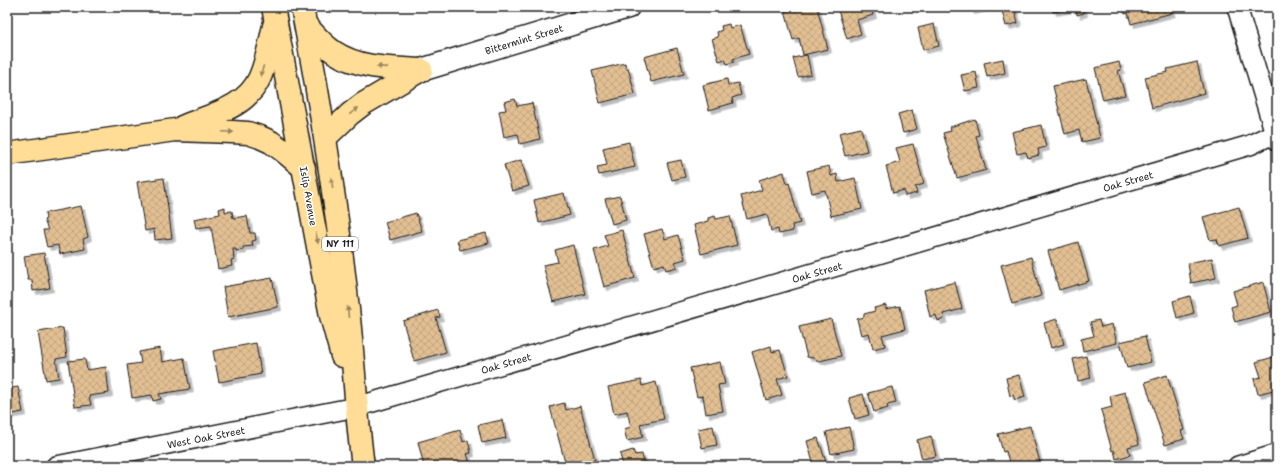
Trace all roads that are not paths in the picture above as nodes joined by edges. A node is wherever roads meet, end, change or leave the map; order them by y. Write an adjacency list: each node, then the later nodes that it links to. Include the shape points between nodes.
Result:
1 (628, 7): 5 (street, Bittermint Street)
2 (1237, 7): 7 (street)
3 (274, 13): 6 (main road, one-way to 6, via 261,76 249,95 235,105); 10 (main road, Islip Avenue / NY 111)
4 (304, 16): 5 (main road, one-way to 4, via 357,63 335,53 323,43); 8 (main road, Islip Avenue / NY 111)
5 (421, 70): 8 (main road, one-way to 5, via 363,104)
6 (175, 130): 9 (main road); 10 (main road, one-way to 10, via 232,132 260,137 282,150)
7 (1276, 135): 11 (street, Oak Street, via 1250,145)
8 (326, 137): 11 (main road, Islip Avenue / NY 111, one-way to 8, via 348,311)
9 (7, 154)
10 (304, 168): 11 (main road, Islip Avenue / NY 111, one-way to 11, via 331,316)
11 (356, 407): 13 (street, West Oak Street); 14 (main road, Islip Avenue / NY 111)
12 (1277, 454): 15 (street)
13 (56, 466)
14 (363, 466)
15 (1238, 466)

